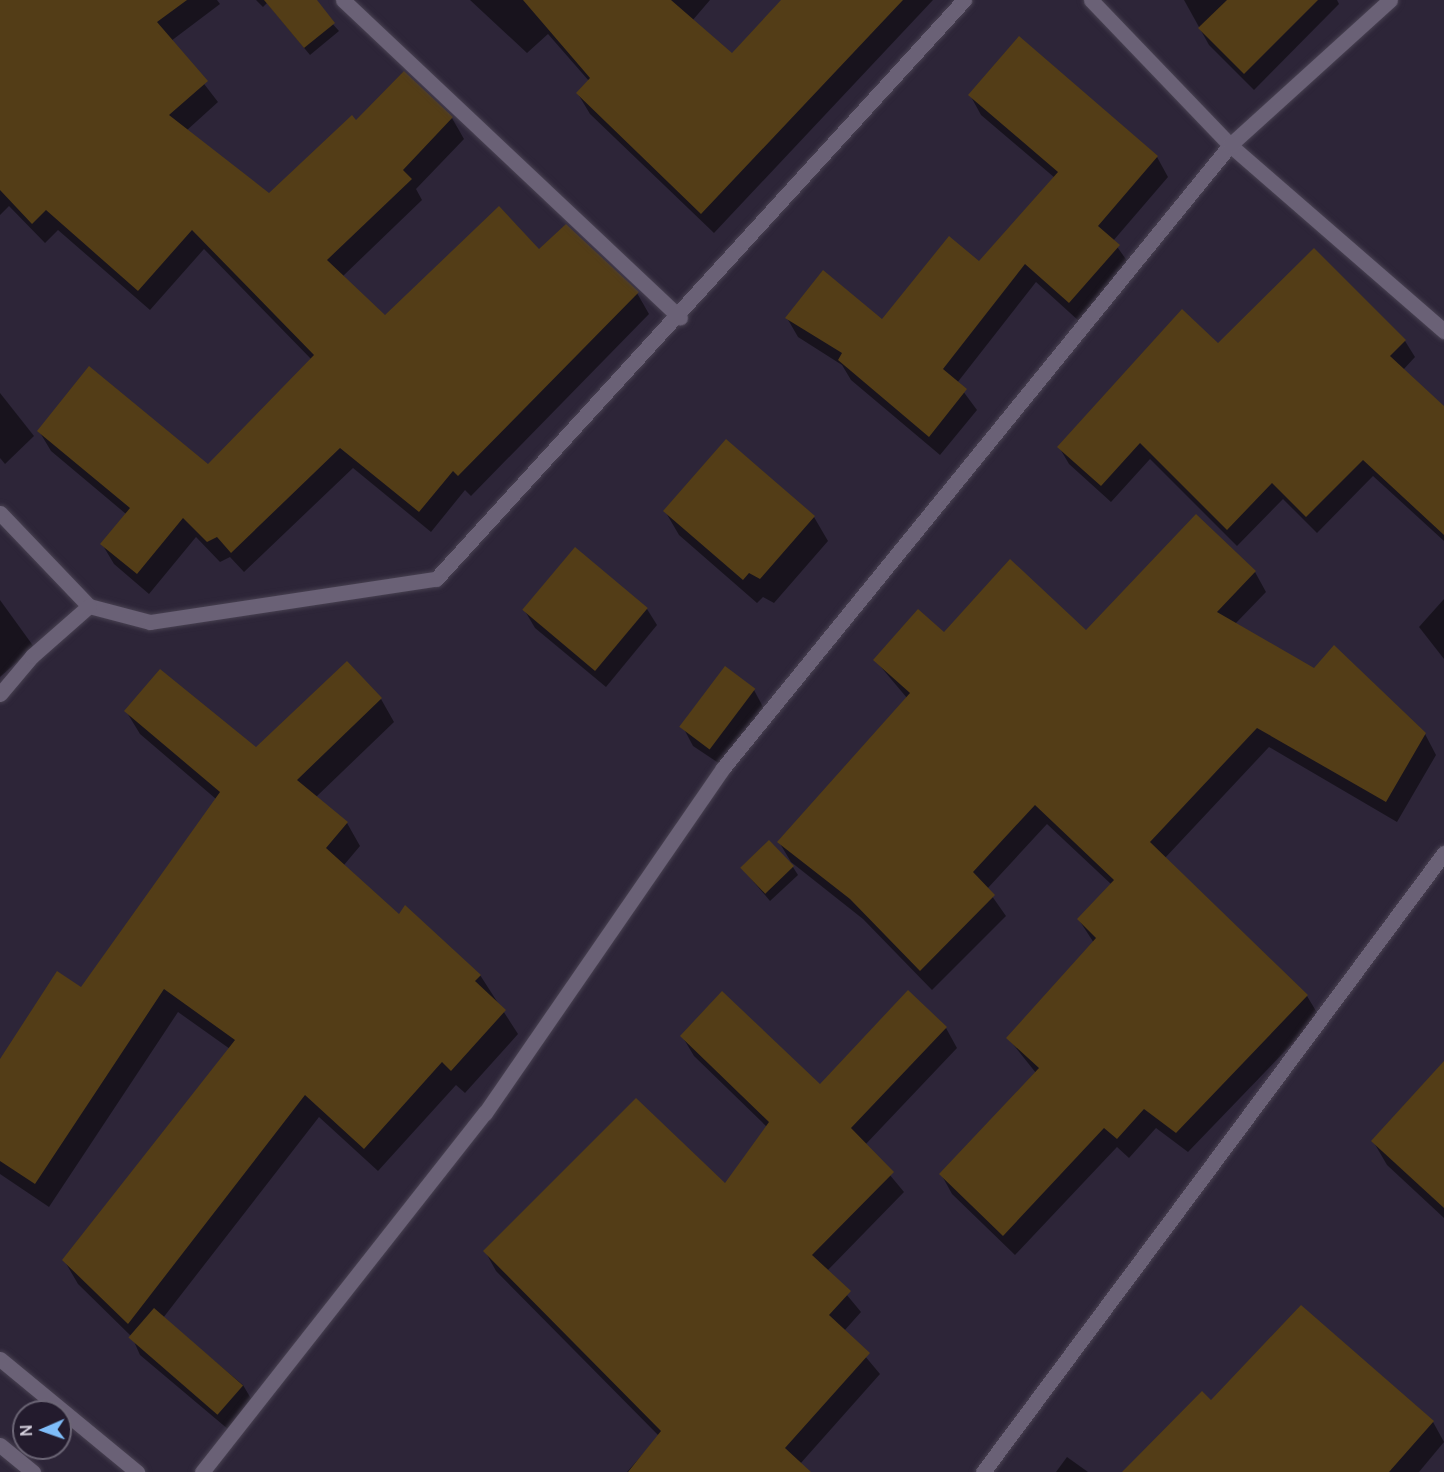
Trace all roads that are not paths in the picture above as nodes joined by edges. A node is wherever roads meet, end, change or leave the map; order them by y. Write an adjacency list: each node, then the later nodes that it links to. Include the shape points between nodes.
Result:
1 (343, 0): 6 (street)
2 (964, 0): 6 (street)
3 (1091, 0): 5 (street)
4 (1390, 0): 5 (street)
5 (1230, 145): 7 (street); 16 (street, via 723,768 484,1113)
6 (680, 318): 9 (street, via 436,579 150,622)
7 (1444, 331)
8 (0, 513): 9 (street)
9 (89, 606): 10 (street, via 32,656)
10 (0, 694)
11 (1444, 853): 17 (street)
12 (0, 1359): 15 (street)
13 (0, 1445): 14 (street)
14 (33, 1472)
15 (137, 1472)
16 (202, 1472)
17 (982, 1472)

